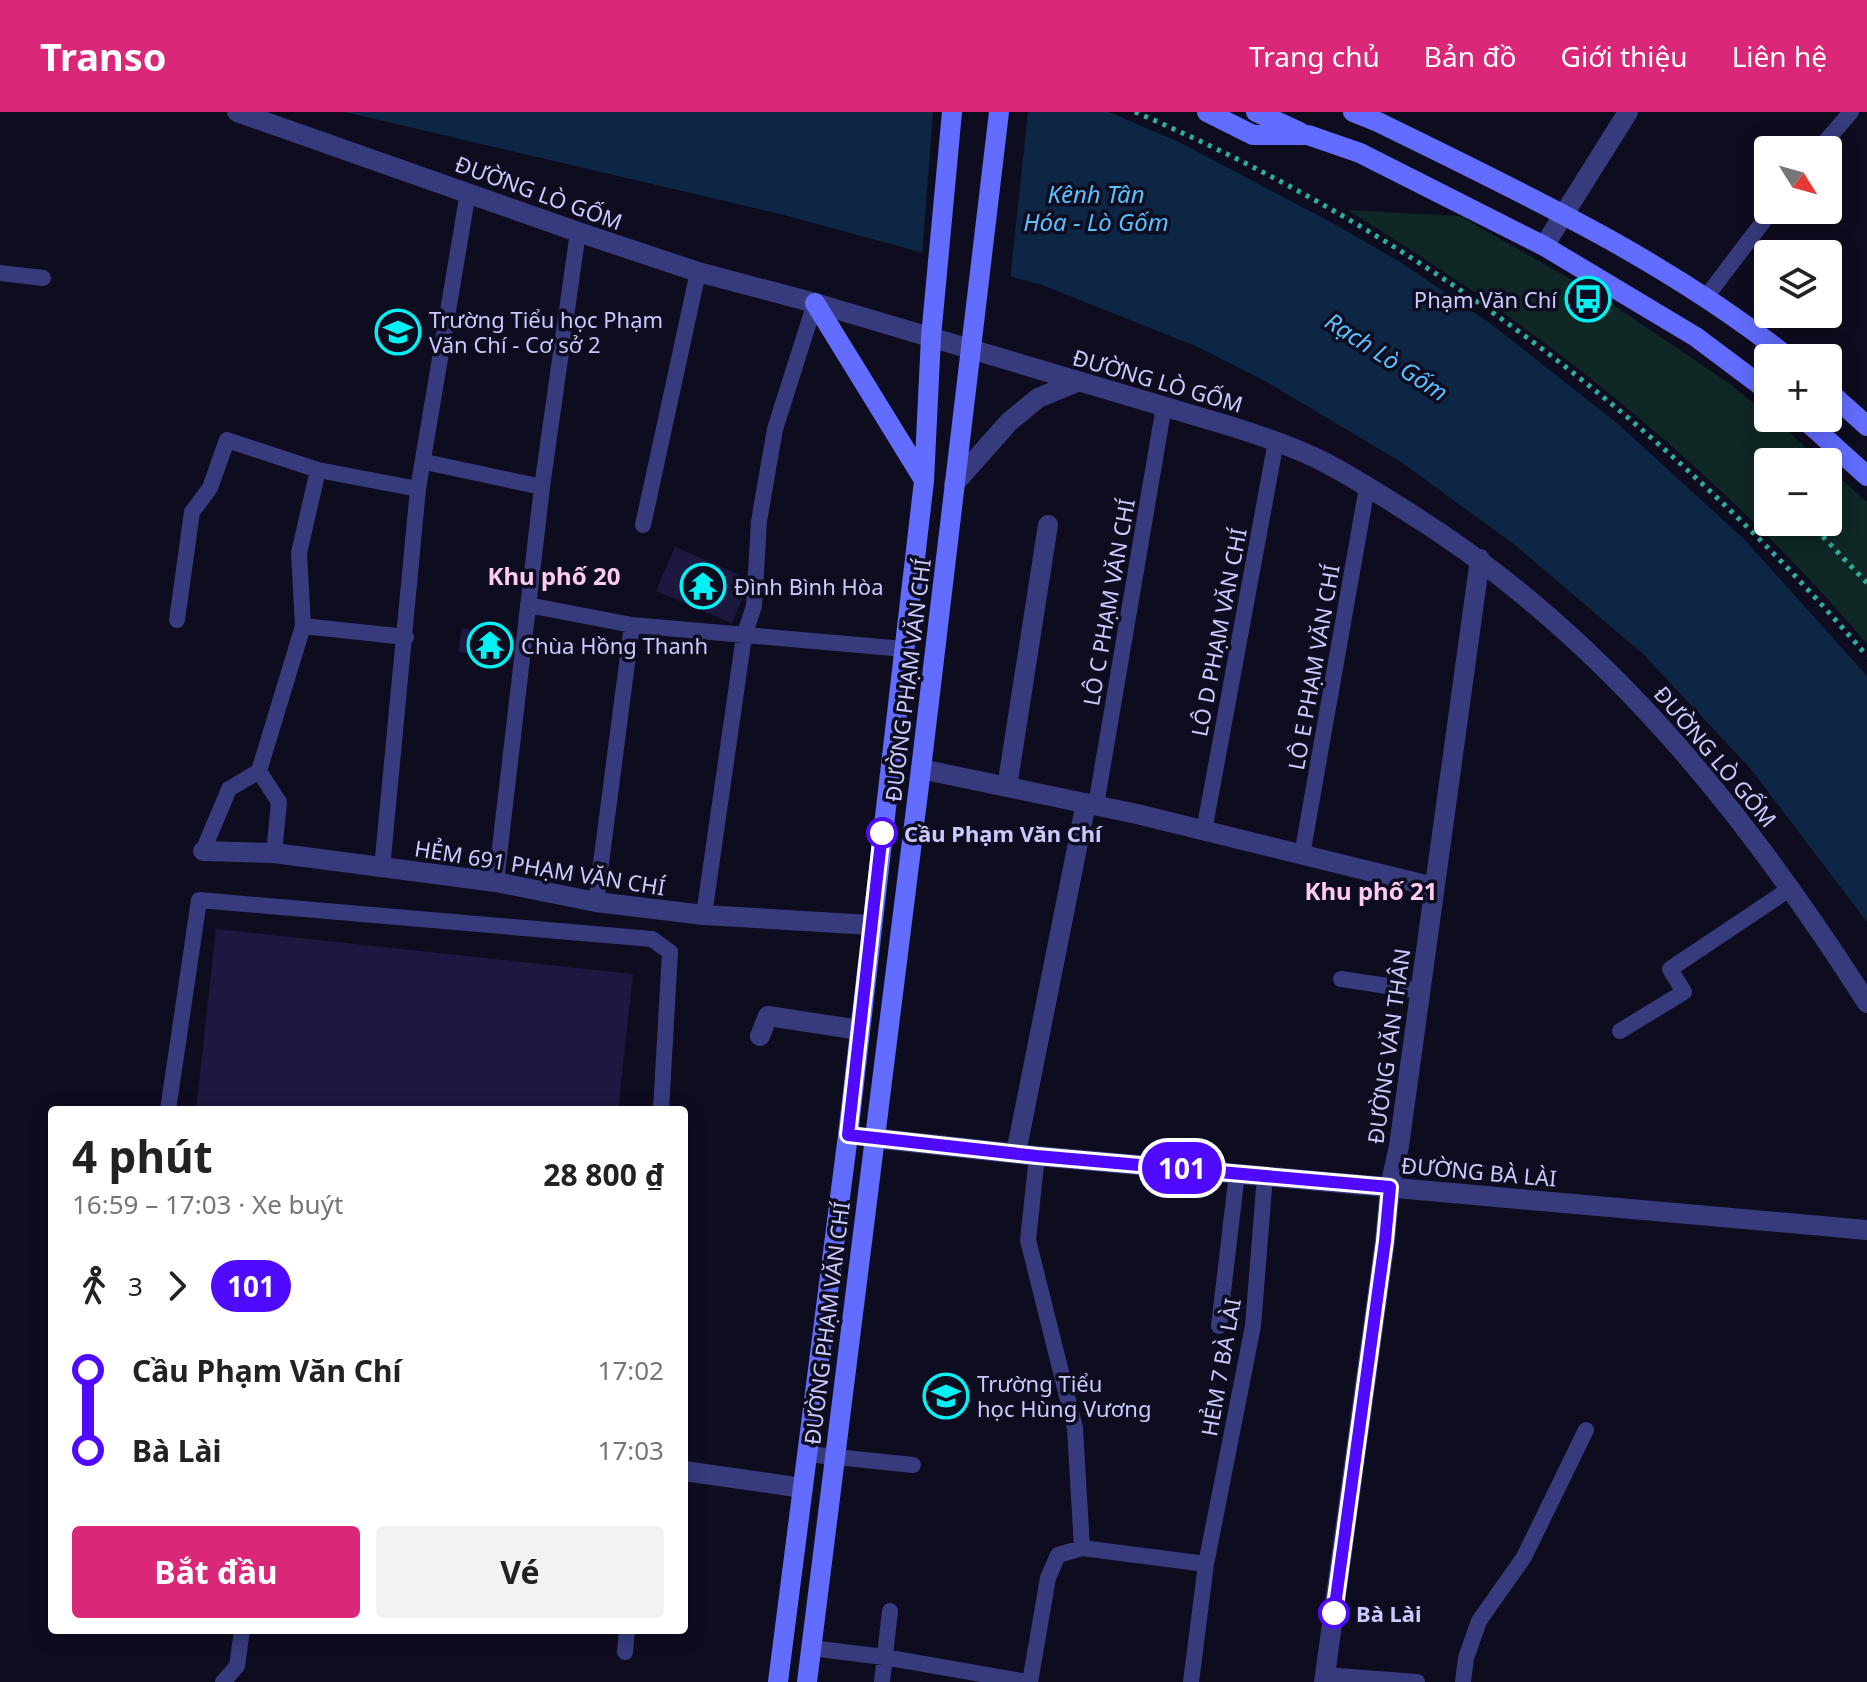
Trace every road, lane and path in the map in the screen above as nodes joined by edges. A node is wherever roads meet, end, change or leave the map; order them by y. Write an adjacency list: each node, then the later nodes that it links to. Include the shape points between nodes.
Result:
1 (237, 112): 13 (street, ĐƯỜNG LÒ GỐM)
2 (952, 112): 23 (main road, ĐƯỜNG PHẠM VĂN CHÍ)
3 (999, 112): 25 (main road, ĐƯỜNG PHẠM VĂN CHÍ)
4 (1135, 112): 53 (path, via 1343,216 1503,318 1625,415 1753,529)
5 (1207, 112): 11 (main road, via 1253,135)
6 (1256, 112): 11 (main road)
7 (1353, 112): 10 (main road)
8 (1628, 112): 14 (street)
9 (1851, 112): 12 (lane)
10 (1381, 117): 14 (main road)
11 (1308, 135): 17 (main road, via 1360,153)
12 (1830, 136)
13 (468, 192): 16 (street, ĐƯỜNG LÒ GỐM); 33 (lane)
14 (1563, 212): 17 (street); 21 (main road)
15 (1761, 224): 21 (lane)
16 (578, 232): 18 (street, ĐƯỜNG LÒ GỐM); 38 (lane)
17 (1544, 246): 26 (main road, via 1696,337)
18 (698, 272): 22 (street, ĐƯỜNG LÒ GỐM); 41 (lane)
19 (0, 273): 20 (lane)
20 (43, 278)
21 (1706, 297): 24 (main road)
22 (815, 303): 23 (street, ĐƯỜNG LÒ GỐM); 36 (main road); 50 (lane, via 775,429 759,521 754,606)
23 (931, 337): 25 (street, ĐƯỜNG LÒ GỐM); 36 (main road, ĐƯỜNG PHẠM VĂN CHÍ)
24 (1772, 344)
25 (970, 350): 27 (street, ĐƯỜNG LÒ GỐM); 37 (main road, ĐƯỜNG PHẠM VĂN CHÍ)
26 (1754, 380)
27 (1077, 382): 29 (street, ĐƯỜNG LÒ GỐM); 37 (street, via 1038,398 1009,422)
28 (1842, 404): 30 (main road)
29 (1164, 406): 32 (street, ĐƯỜNG LÒ GỐM); 57 (lane, LÔ C PHẠM VĂN CHÍ)
30 (1867, 426)
31 (1818, 432): 35 (main road)
32 (1276, 441): 39 (street, ĐƯỜNG LÒ GỐM); 58 (lane, LÔ D PHẠM VĂN CHÍ)
33 (425, 462): 38 (lane); 40 (lane)
34 (318, 470): 40 (lane); 47 (lane, via 227,440 210,488 192,512); 49 (lane, via 299,553)
35 (1867, 476)
36 (924, 481): 52 (main road, ĐƯỜNG PHẠM VĂN CHÍ)
37 (954, 484): 54 (main road, ĐƯỜNG PHẠM VĂN CHÍ)
38 (542, 487): 46 (lane)
39 (1367, 487): 44 (street, ĐƯỜNG LÒ GỐM); 61 (lane, LÔ E PHẠM VĂN CHÍ)
40 (418, 489): 51 (lane)
41 (643, 525)
42 (1048, 525): 56 (street)
43 (1822, 536): 45 (path)
44 (1480, 559): 64 (street, ĐƯỜNG VĂN THÂN); 65 (street, ĐƯỜNG LÒ GỐM, via 1630,692 1719,794)
45 (1867, 583)
46 (528, 605): 48 (lane); 63 (lane)
47 (177, 620)
48 (632, 625): 50 (lane); 66 (lane)
49 (303, 626): 51 (lane); 55 (lane)
50 (744, 636): 52 (lane); 67 (lane)
51 (406, 637): 62 (lane)
52 (904, 649): 68 (main road, ĐƯỜNG PHẠM VĂN CHÍ)
53 (1867, 656)
54 (921, 769): 56 (street); 78 (main road, ĐƯỜNG PHẠM VĂN CHÍ)
55 (259, 771): 59 (lane, via 229,789); 60 (lane, via 279,802)
56 (1007, 787): 57 (street)
57 (1091, 804): 58 (street); 79 (street)
58 (1204, 831): 61 (street)
59 (203, 851): 60 (street, HẺM 691 PHẠM VĂN CHÍ)
60 (274, 853): 62 (street, HẺM 691 PHẠM VĂN CHÍ)
61 (1302, 855): 64 (street)
62 (382, 868): 63 (street, HẺM 691 PHẠM VĂN CHÍ)
63 (496, 882): 66 (street, HẺM 691 PHẠM VĂN CHÍ)
64 (1434, 887): 70 (street, ĐƯỜNG VĂN THÂN)
65 (1791, 888): 71 (street, ĐƯỜNG LÒ GỐM); 73 (lane, via 1670,969 1684,992)
66 (596, 902): 67 (street, HẺM 691 PHẠM VĂN CHÍ)
67 (704, 915): 68 (street, HẺM 691 PHẠM VĂN CHÍ)
68 (871, 925): 72 (main road, ĐƯỜNG PHẠM VĂN CHÍ)
69 (1341, 979): 70 (lane)
70 (1420, 991): 83 (street, ĐƯỜNG VĂN THÂN)
71 (1867, 1003)
72 (860, 1030): 74 (street, via 768,1016); 77 (main road, ĐƯỜNG PHẠM VĂN CHÍ)
73 (1620, 1031)
74 (760, 1036)
75 (169, 1106): 76 (lane, via 199,900 652,939 670,952)
76 (661, 1106)
77 (848, 1135): 78 (street, ĐƯỜNG BÀ LÀI); 87 (main road, ĐƯỜNG PHẠM VĂN CHÍ)
78 (873, 1138): 79 (street, ĐƯỜNG BÀ LÀI); 88 (main road, ĐƯỜNG PHẠM VĂN CHÍ)
79 (1016, 1153): 80 (street, ĐƯỜNG BÀ LÀI)
80 (1037, 1156): 81 (street, ĐƯỜNG BÀ LÀI); 92 (lane, via 1028,1240 1075,1428)
81 (1237, 1173): 82 (street, ĐƯỜNG BÀ LÀI); 85 (lane)
82 (1265, 1176): 83 (street, ĐƯỜNG BÀ LÀI); 93 (lane, HẺM 7 BÀ LÀI, via 1253,1326)
83 (1390, 1187): 84 (street, ĐƯỜNG BÀ LÀI); 100 (street, ĐƯỜNG VĂN THÂN)
84 (1867, 1230)
85 (1219, 1326)
86 (1586, 1430): 108 (lane, via 1524,1557 1479,1621)
87 (807, 1454): 88 (lane); 91 (main road, ĐƯỜNG PHẠM VĂN CHÍ)
88 (833, 1457): 89 (lane); 97 (main road, ĐƯỜNG PHẠM VĂN CHÍ)
89 (913, 1465)
90 (688, 1472): 91 (street)
91 (803, 1488): 102 (main road, ĐƯỜNG PHẠM VĂN CHÍ)
92 (1082, 1548): 93 (lane); 105 (lane, via 1058,1555 1048,1578)
93 (1206, 1564): 106 (lane, HẺM 7 BÀ LÀI)
94 (890, 1611): 99 (lane)
95 (241, 1634): 101 (lane, via 237,1666)
96 (627, 1634): 98 (lane)
97 (811, 1648): 99 (lane); 103 (main road, ĐƯỜNG PHẠM VĂN CHÍ)
98 (625, 1652)
99 (884, 1657): 104 (lane); 105 (lane)
100 (1325, 1679): 107 (lane)
101 (223, 1682)
102 (778, 1682)
103 (807, 1682)
104 (882, 1682)
105 (1028, 1682)
106 (1191, 1682)
107 (1417, 1682)
108 (1463, 1682)

